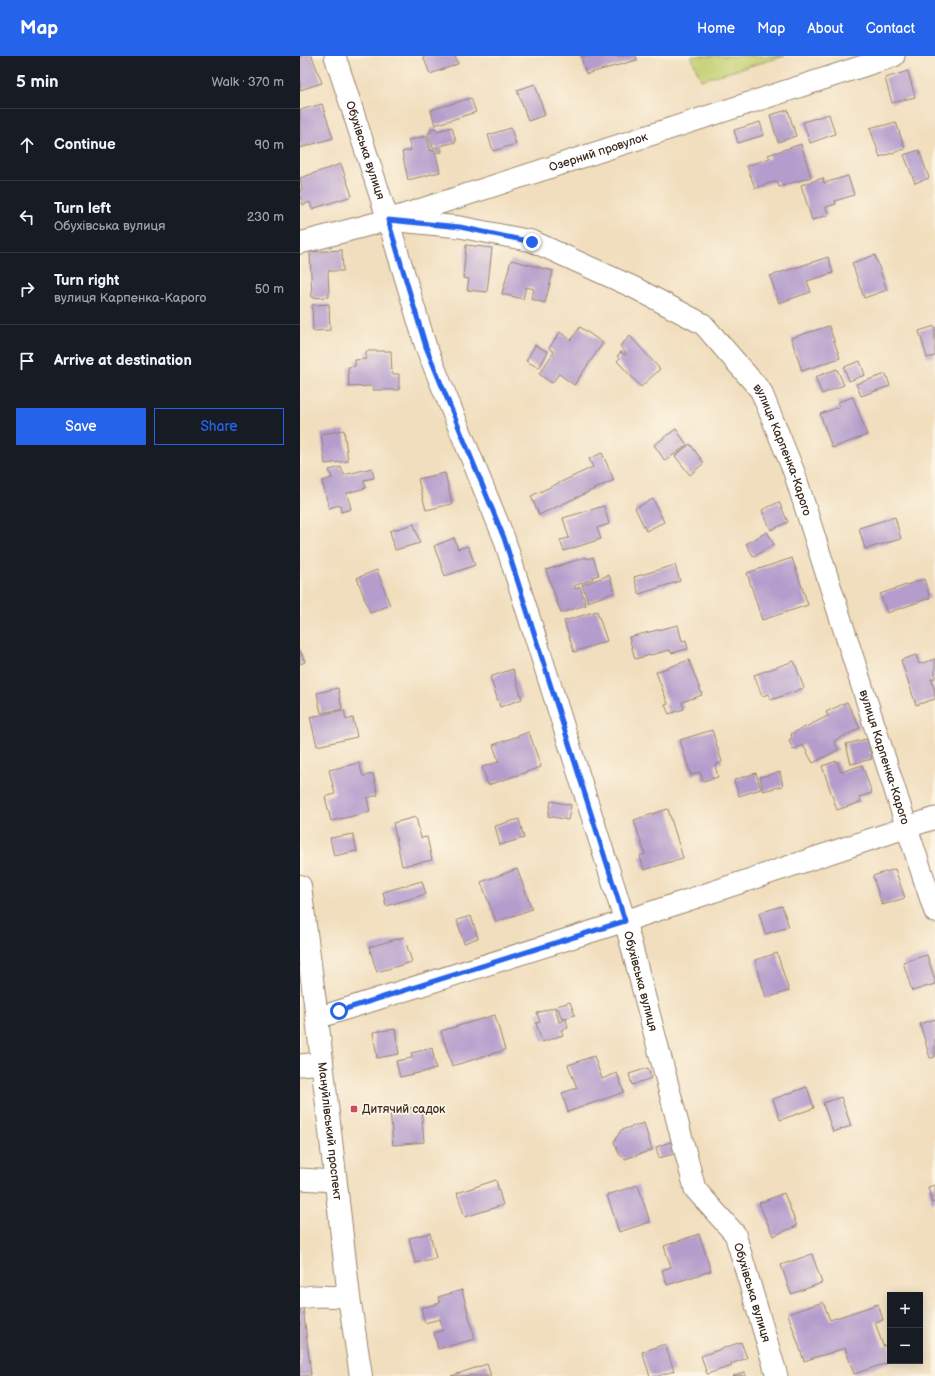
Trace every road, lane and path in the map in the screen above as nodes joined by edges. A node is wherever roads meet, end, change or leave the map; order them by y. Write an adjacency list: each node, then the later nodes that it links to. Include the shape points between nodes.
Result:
1 (335, 56): 3 (street, Обухівська вулиця)
2 (894, 56): 3 (street, Озерний провулок)
3 (388, 220): 4 (street, Озерний провулок); 6 (street, вулиця Карпенка-Карого, via 460,227 532,242 635,288 704,324 761,391 794,472); 10 (street, Обухівська вулиця, via 426,347 504,538)
4 (300, 243)
5 (935, 818): 6 (street)
6 (906, 828): 8 (street, вулиця Карпенка-Карого); 10 (street)
7 (300, 886): 9 (main road, Мануйлівський проспект)
8 (935, 912)
9 (302, 915): 11 (main road, Мануйлівський проспект)
10 (625, 921): 11 (street); 19 (street, Обухівська вулиця, via 695,1189 735,1234)
11 (317, 1018): 12 (main road, Мануйлівський проспект)
12 (322, 1063): 13 (street); 15 (main road, Мануйлівський проспект)
13 (300, 1065)
14 (300, 1179): 15 (street)
15 (335, 1181): 16 (main road, Мануйлівський проспект)
16 (349, 1297): 17 (street); 18 (main road, Мануйлівський проспект)
17 (300, 1298)
18 (361, 1376)
19 (777, 1376)

